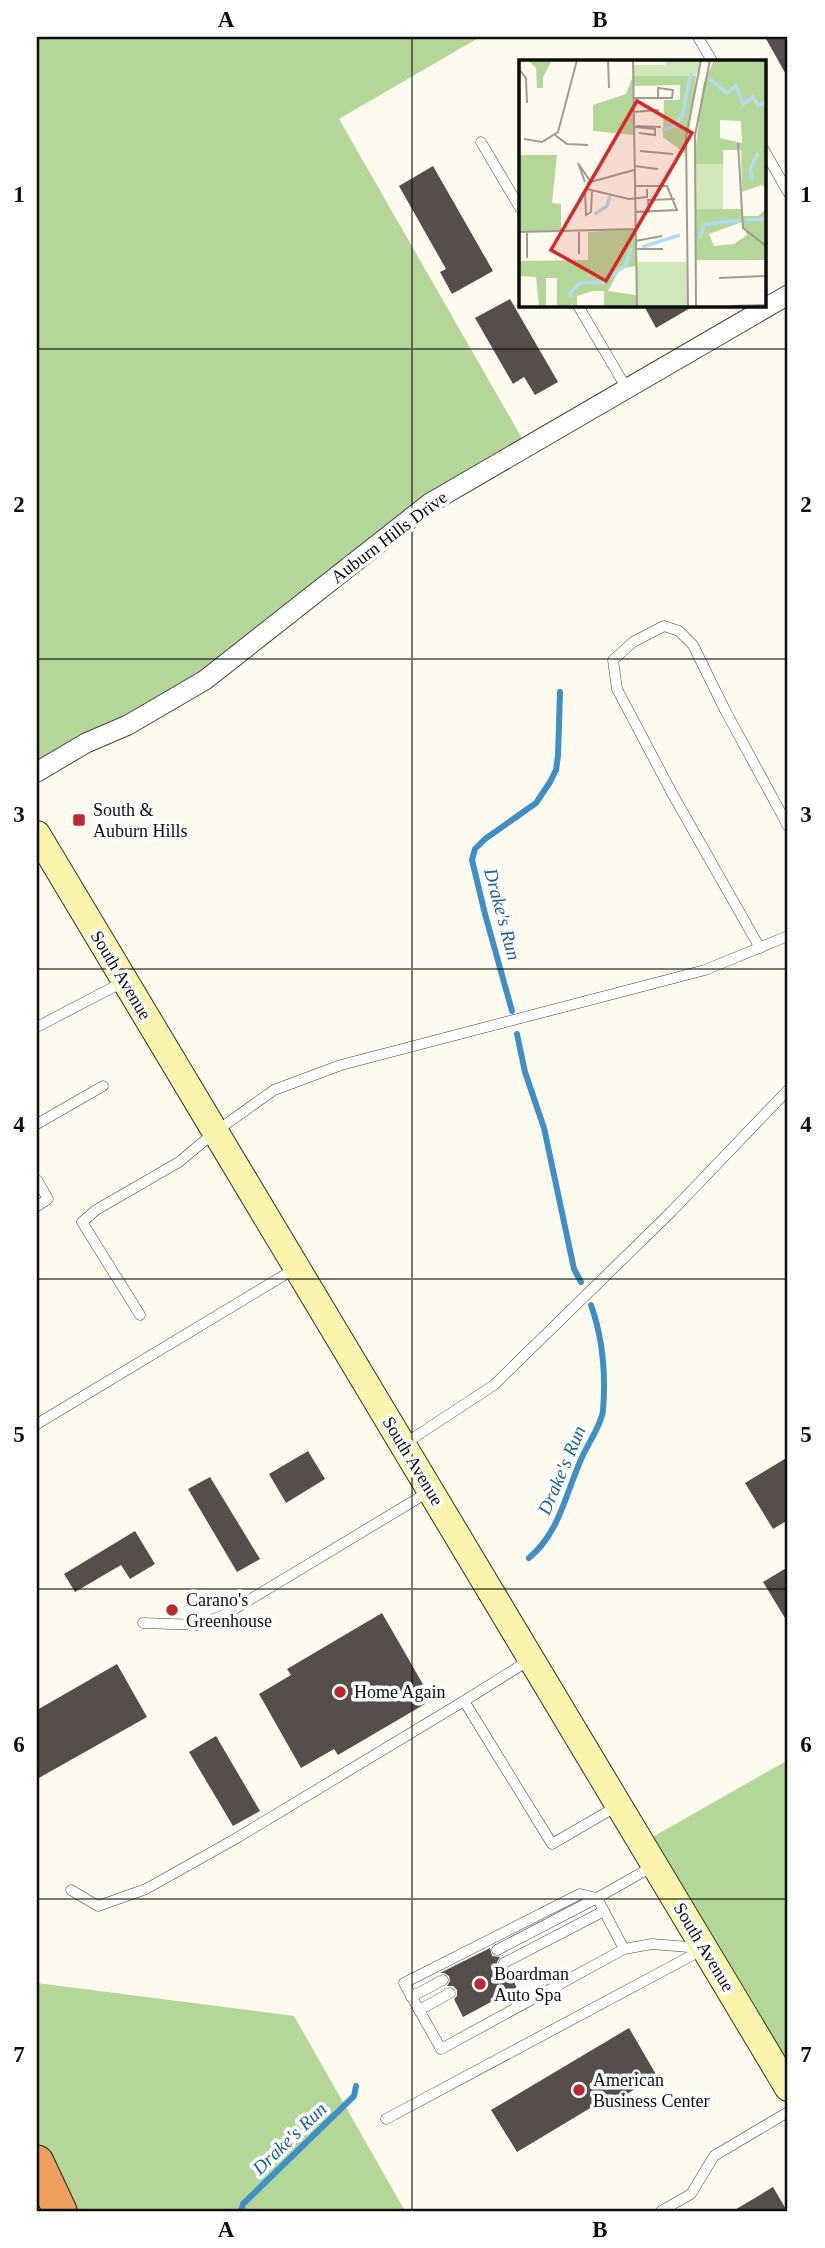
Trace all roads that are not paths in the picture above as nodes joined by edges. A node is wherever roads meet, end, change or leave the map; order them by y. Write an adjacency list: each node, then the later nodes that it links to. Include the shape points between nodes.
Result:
1 (698, 37): 2 (lane)
2 (711, 60)
3 (481, 142): 6 (lane)
4 (766, 154): 5 (lane)
5 (788, 192)
6 (519, 206)
7 (788, 295): 9 (street, Auburn Hills Drive)
8 (578, 306): 9 (lane)
9 (627, 389): 10 (street, Auburn Hills Drive, via 430,503 205,680)
10 (37, 772)
11 (788, 826): 14 (lane, via 693,645 679,631 664,626 633,642 613,660 617,689)
12 (37, 834): 15 (main road, South Avenue)
13 (788, 936): 14 (lane)
14 (760, 948): 20 (lane, via 705,970 341,1065 274,1090)
15 (125, 981): 16 (lane); 20 (main road, South Avenue)
16 (37, 1027)
17 (103, 1086): 19 (lane)
18 (788, 1090): 26 (lane, via 494,1385)
19 (37, 1124)
20 (215, 1132): 23 (main road, South Avenue); 24 (lane, via 179,1162 82,1222)
21 (37, 1180): 22 (lane, via 48,1199)
22 (37, 1206)
23 (297, 1268): 25 (lane); 26 (main road, South Avenue)
24 (140, 1315)
25 (37, 1424)
26 (403, 1444): 27 (main road, South Avenue)
27 (430, 1490): 28 (lane, via 226,1614 199,1625); 29 (main road, South Avenue)
28 (143, 1623)
29 (531, 1658): 30 (lane); 31 (main road, South Avenue)
30 (464, 1701): 31 (lane, via 552,1844); 33 (lane, via 146,1889 97,1906)
31 (620, 1805): 32 (main road, South Avenue)
32 (655, 1864): 34 (lane); 36 (main road, South Avenue)
33 (71, 1890)
34 (597, 1898): 35 (lane); 38 (lane); 42 (lane, via 580,1894 404,1983)
35 (604, 1911): 37 (lane); 39 (lane)
36 (705, 1948): 37 (lane, via 652,1944); 44 (main road, South Avenue); 46 (lane)
37 (624, 1949): 43 (lane, via 441,2049)
38 (497, 1951)
39 (504, 1963)
40 (443, 1980): 42 (lane)
41 (450, 1993): 43 (lane)
42 (411, 1997): 43 (lane)
43 (419, 2010)
44 (788, 2088)
45 (788, 2112): 49 (lane, via 714,2156 691,2194)
46 (386, 2119)
47 (37, 2162): 48 (highway)
48 (60, 2211)
49 (661, 2211)

